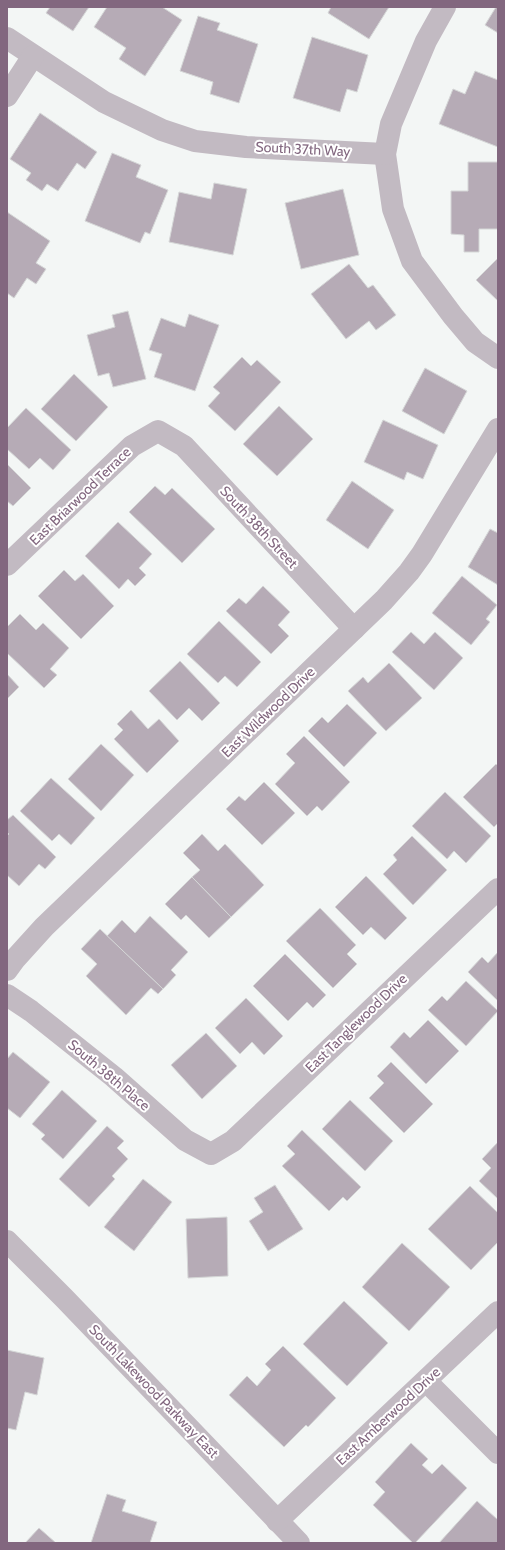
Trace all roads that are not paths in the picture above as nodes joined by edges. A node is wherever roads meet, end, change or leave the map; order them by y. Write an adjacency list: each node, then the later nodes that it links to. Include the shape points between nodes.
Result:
1 (445, 7): 5 (street, via 426,41 391,124)
2 (7, 38): 3 (street, South 37th Way)
3 (33, 56): 4 (street); 5 (street, South 37th Way, via 104,102 162,130 195,141 246,147)
4 (7, 96)
5 (386, 154): 6 (street, via 393,209 412,261 475,342)
6 (498, 358)
7 (498, 429): 10 (street, East Wildwood Drive, via 422,554 384,600)
8 (158, 431): 9 (street, East Briarwood Terrace, via 132,446); 10 (street, South 38th Street, via 184,446)
9 (7, 566)
10 (354, 629): 12 (street, East Wildwood Drive, via 50,921)
11 (498, 889): 14 (street, East Tanglewood Drive, via 232,1141)
12 (7, 970)
13 (7, 995): 14 (street, South 38th Place, via 114,1077 185,1140)
14 (211, 1154)
15 (7, 1241): 19 (street, South Lakewood Parkway East)
16 (498, 1312): 17 (street, East Amberwood Drive)
17 (426, 1380): 18 (street); 19 (street, East Amberwood Drive)
18 (498, 1454)
19 (277, 1521): 20 (street, South Lakewood Parkway East)
20 (299, 1543)

